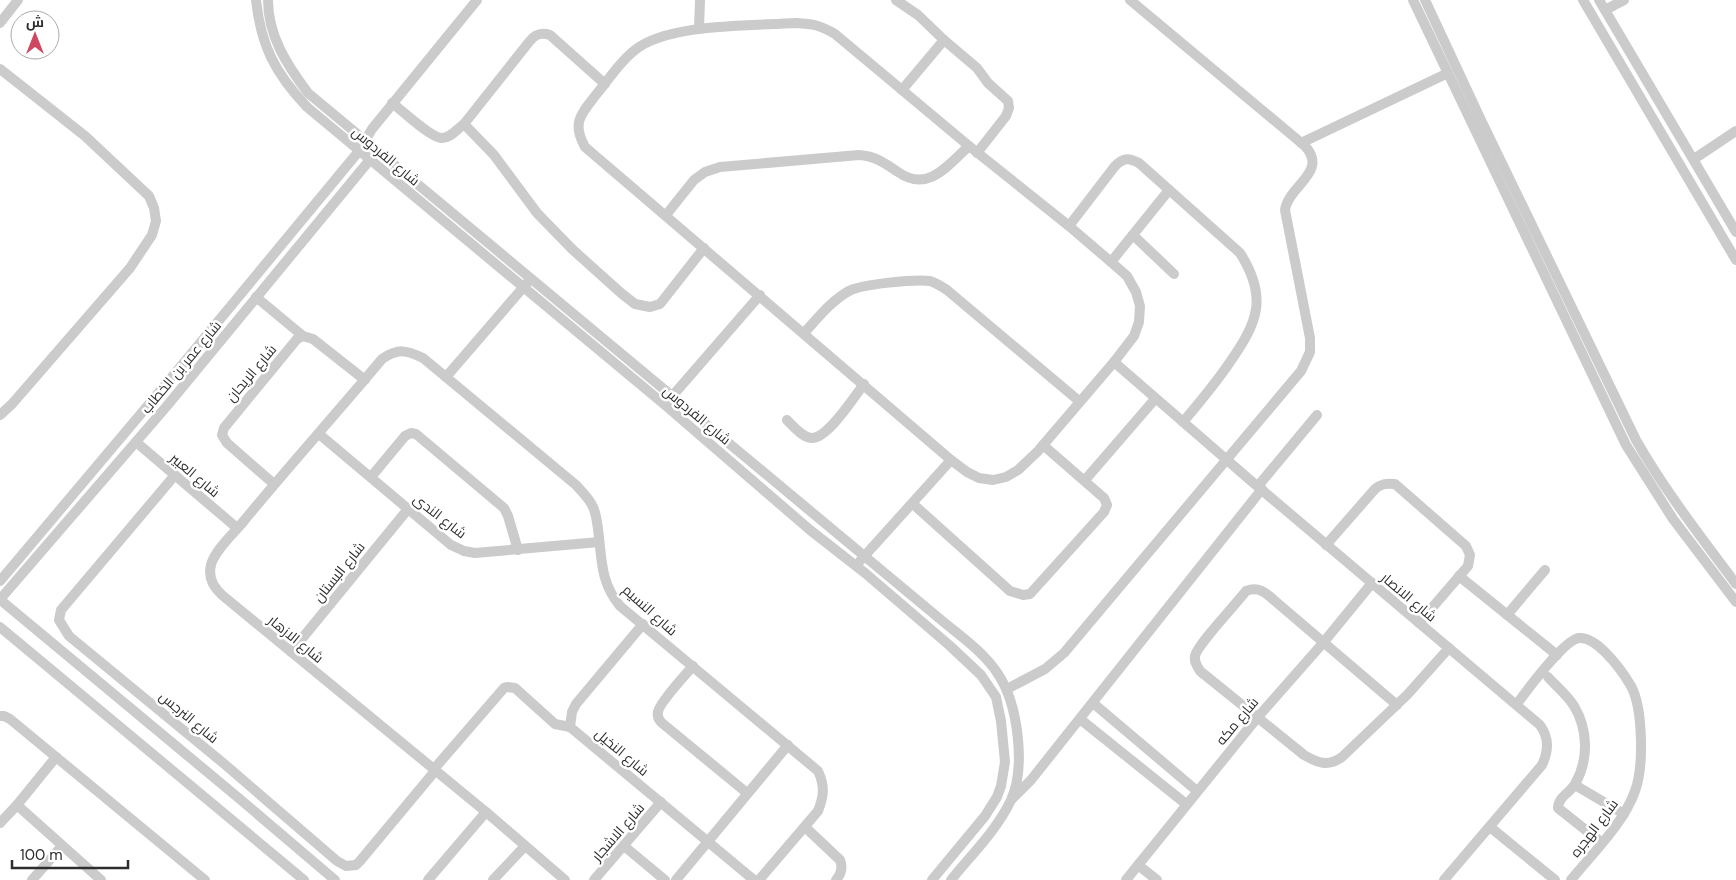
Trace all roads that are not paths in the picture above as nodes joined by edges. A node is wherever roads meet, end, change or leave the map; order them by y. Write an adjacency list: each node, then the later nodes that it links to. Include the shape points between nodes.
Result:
1 (18, 0): 14 (street)
2 (256, 0): 28 (street, شارع الفردوس, via 260,31 285,81 307,107)
3 (268, 0): 25 (street, شارع الفردوس, via 275,40 294,76 308,93)
4 (477, 0): 22 (street, شارع عمر بن الخطاب)
5 (700, 0): 16 (street)
6 (896, 0): 17 (street, via 918,15)
7 (1130, 0): 26 (street)
8 (1413, 0): 15 (street)
9 (1583, 0): 40 (street)
10 (1599, 0): 13 (street)
11 (1624, 0): 13 (street)
12 (1427, 1): 15 (street)
13 (1605, 10): 30 (street)
14 (0, 22)
15 (1432, 28): 19 (street); 85 (street, via 1636,440 1682,512)
16 (699, 29): 20 (street, via 668,34 636,49); 21 (street, via 796,23 821,26)
17 (944, 40): 21 (street); 27 (street, via 1008,101 1006,116)
18 (0, 69): 59 (street, via 85,136 149,196 156,221 152,235 130,268)
19 (1448, 73): 26 (street); 87 (street, via 1626,445 1673,519)
20 (605, 84): 23 (street, via 550,35 540,34 534,36); 33 (street, via 578,122 581,140 585,147)
21 (902, 90): 27 (street)
22 (392, 104): 23 (street, via 433,136 441,138 452,134); 25 (street, شارع عمر بن الخطاب)
23 (464, 124): 39 (street, via 494,155 537,213 572,249 635,304 650,307 660,304)
24 (1736, 131): 30 (street)
25 (365, 142): 28 (street, شارع عمر بن الخطاب); 29 (street, شارع الفردوس)
26 (1301, 143): 67 (street, via 1311,155 1312,170 1290,196 1285,210 1310,352 1301,370)
27 (973, 149): 33 (street, via 932,178 924,180 914,180 868,155 720,166 694,180); 34 (street)
28 (359, 151): 31 (street, شارع الفردوس); 50 (street, شارع عمر بن الخطاب)
29 (377, 151): 31 (street, شارع عمر بن الخطاب); 36 (street, شارع الفردوس)
30 (1694, 159): 35 (street)
31 (370, 160): 38 (street, شارع الفردوس); 46 (street, شارع عمر بن الخطاب)
32 (1169, 190): 34 (street, via 1139,163 1126,158 1115,166); 37 (street); 62 (street, via 1240,253 1254,280 1256,295 1256,310 1247,338)
33 (666, 215): 39 (street)
34 (1069, 226): 41 (street)
35 (1736, 232)
36 (476, 234): 38 (street); 43 (street, شارع الفردوس)
37 (1133, 235): 41 (street); 42 (street)
38 (469, 243): 44 (street, شارع الفردوس)
39 (704, 248): 45 (street)
40 (1736, 260)
41 (1111, 262): 49 (street, via 1127,276 1140,306 1134,336)
42 (1174, 274)
43 (530, 278): 44 (street); 55 (street, شارع الفردوس)
44 (523, 287): 52 (street); 58 (street, شارع الفردوس)
45 (760, 296): 47 (street); 55 (street)
46 (256, 297): 48 (street); 51 (street, شارع عمر بن الخطاب)
47 (804, 333): 54 (street); 57 (street, via 840,296 851,290 912,281 937,283)
48 (302, 336): 53 (street, via 313,339); 71 (street, شارع الريحان, via 224,428 222,435)
49 (1114, 362): 56 (street, شارع الانصار); 57 (street)
50 (182, 365): 51 (street); 83 (street, شارع عمر بن الخطاب)
51 (193, 374): 64 (street, شارع عمر بن الخطاب)
52 (446, 376): 53 (street, شارع النسيم, via 423,358 398,351 382,360); 76 (street, شارع النسيم, via 576,485 593,508)
53 (365, 380): 63 (street, شارع الازهار)
54 (864, 384): 61 (street, via 828,431 818,437 805,436); 66 (street)
55 (672, 397): 58 (street); 79 (street, شارع الفردوس)
56 (1156, 399): 62 (street, شارع الانصار); 70 (street)
57 (1079, 401): 65 (street)
58 (665, 405): 80 (street, شارع الفردوس)
59 (0, 415)
60 (1317, 415): 72 (street)
61 (787, 420)
62 (1183, 422): 67 (street, شارع الانصار)
63 (319, 434): 69 (street, شارع الندى); 71 (street, شارع الازهار)
64 (136, 442): 68 (street, شارع العبير); 86 (street, شارع عمر بن الخطاب)
65 (1043, 444): 66 (street, via 1018,470 993,480 967,472); 70 (street)
66 (951, 460): 73 (street)
67 (1226, 460): 72 (street, شارع الانصار); 100 (street, via 1064,653 1045,669)
68 (175, 476): 75 (street, شارع العبير); 92 (street, via 61,610 60,620)
69 (371, 477): 74 (street, شارع الندى); 78 (street, via 405,436 416,434 504,508)
70 (1085, 480): 73 (street, via 1104,498 1104,512 1030,594 1010,591)
71 (274, 484): 75 (street, شارع الازهار)
72 (1260, 488): 77 (street, شارع الانصار); 101 (street)
73 (913, 504): 79 (street)
74 (408, 510): 78 (street, شارع الندى, via 464,552); 96 (street, شارع البستان)
75 (238, 528): 96 (street, شارع الازهار, via 213,558 212,582 222,595)
76 (599, 542): 78 (street, شارع الندى); 90 (street, شارع النسيم, via 602,572 612,596)
77 (1326, 545): 82 (street, via 1380,485 1395,484 1466,546 1470,555 1468,566); 84 (street, شارع الانصار)
78 (518, 550)
79 (864, 557): 80 (street); 100 (street, شارع الفردوس, via 975,648 998,674)
80 (856, 566): 145 (street, شارع الفردوس, via 969,662 989,685 999,708 1004,773 997,797)
81 (1545, 570): 88 (street)
82 (1459, 576): 88 (street); 89 (street)
83 (0, 581)
84 (1372, 583): 89 (street, شارع الانصار); 93 (street, شارع مكه)
85 (1736, 584)
86 (1, 600): 94 (street)
87 (1736, 602)
88 (1507, 615): 97 (street)
89 (1419, 623): 95 (street, شارع الانصار)
90 (644, 624): 98 (street, شارع النسيم); 107 (street, via 576,704)
91 (0, 627): 134 (street)
92 (69, 636): 94 (street); 123 (street, شارع النرجس)
93 (1323, 643): 103 (street); 105 (street, شارع مكه); 105 (street, via 1262,590 1246,591 1201,644 1195,658 1200,671)
94 (59, 648): 124 (street)
95 (1449, 648): 102 (street, شارع الانصار); 103 (street)
96 (291, 652): 110 (street, شارع الازهار)
97 (1557, 655): 102 (street, شارع الهجره); 119 (street, شارع الهجره, via 1572,641 1588,639 1610,657 1631,687 1640,727 1639,775 1636,791)
98 (693, 666): 108 (street, شارع النسيم); 113 (street, via 660,705 659,719)
99 (1548, 677): 111 (street, via 1574,705 1584,727 1585,755)
100 (1006, 689): 114 (street, شارع الفردوس, via 1018,744 1016,783)
101 (1093, 703): 106 (street); 112 (street)
102 (1516, 704): 121 (street, شارع الانصار, via 1544,731 1546,756 1537,772)
103 (1397, 705): 105 (street, via 1342,757 1323,764 1304,755)
104 (0, 716): 109 (street, via 10,719)
105 (1257, 718): 112 (street, شارع مكه)
106 (1080, 719): 114 (street); 116 (street)
107 (570, 727): 110 (street, شارع النخيل, via 555,724 515,688 504,688); 115 (street, شارع النخيل)
108 (788, 746): 113 (street); 122 (street, شارع النسيم, via 815,768 822,780 823,799)
109 (56, 757): 117 (street); 131 (street)
110 (434, 770): 118 (street, شارع الازهار); 123 (street, شارع النرجس, via 356,864 340,864)
111 (1574, 785): 119 (street); 126 (street, via 1560,800 1558,808)
112 (1197, 791): 116 (street, شارع مكه)
113 (747, 793): 125 (street)
114 (1011, 800): 146 (street, شارع الفردوس, via 991,831)
115 (662, 802): 125 (street, شارع النخيل); 129 (street, شارع الاشجار)
116 (1186, 804): 130 (street, شارع مكه)
117 (17, 805): 120 (street); 127 (street)
118 (486, 812): 128 (street, شارع الازهار); 136 (street)
119 (1624, 814): 126 (street, شارع الهجره)
120 (0, 823)
121 (1490, 826): 149 (street, شارع الانصار); 150 (street)
122 (805, 827): 143 (street, شارع النسيم); 144 (street, via 840,860 841,869)
123 (297, 828): 124 (street)
124 (286, 839): 135 (street)
125 (708, 841): 141 (street); 142 (street, شارع النخيل)
126 (1602, 843): 151 (street, شارع الهجره)
127 (62, 846): 132 (street); 133 (street)
128 (525, 846): 137 (street); 138 (street, شارع الازهار)
129 (624, 846): 139 (street, شارع الاشجار); 140 (street)
130 (1138, 865): 147 (street, شارع مكه); 148 (street)
131 (203, 879)
132 (32, 880)
133 (101, 880)
134 (304, 880)
135 (335, 880)
136 (428, 880)
137 (493, 880)
138 (565, 880)
139 (594, 880)
140 (665, 880)
141 (676, 880)
142 (754, 880)
143 (759, 880)
144 (836, 880)
145 (932, 880)
146 (951, 880)
147 (1126, 880)
148 (1157, 880)
149 (1444, 880)
150 (1555, 880)
151 (1570, 880)

